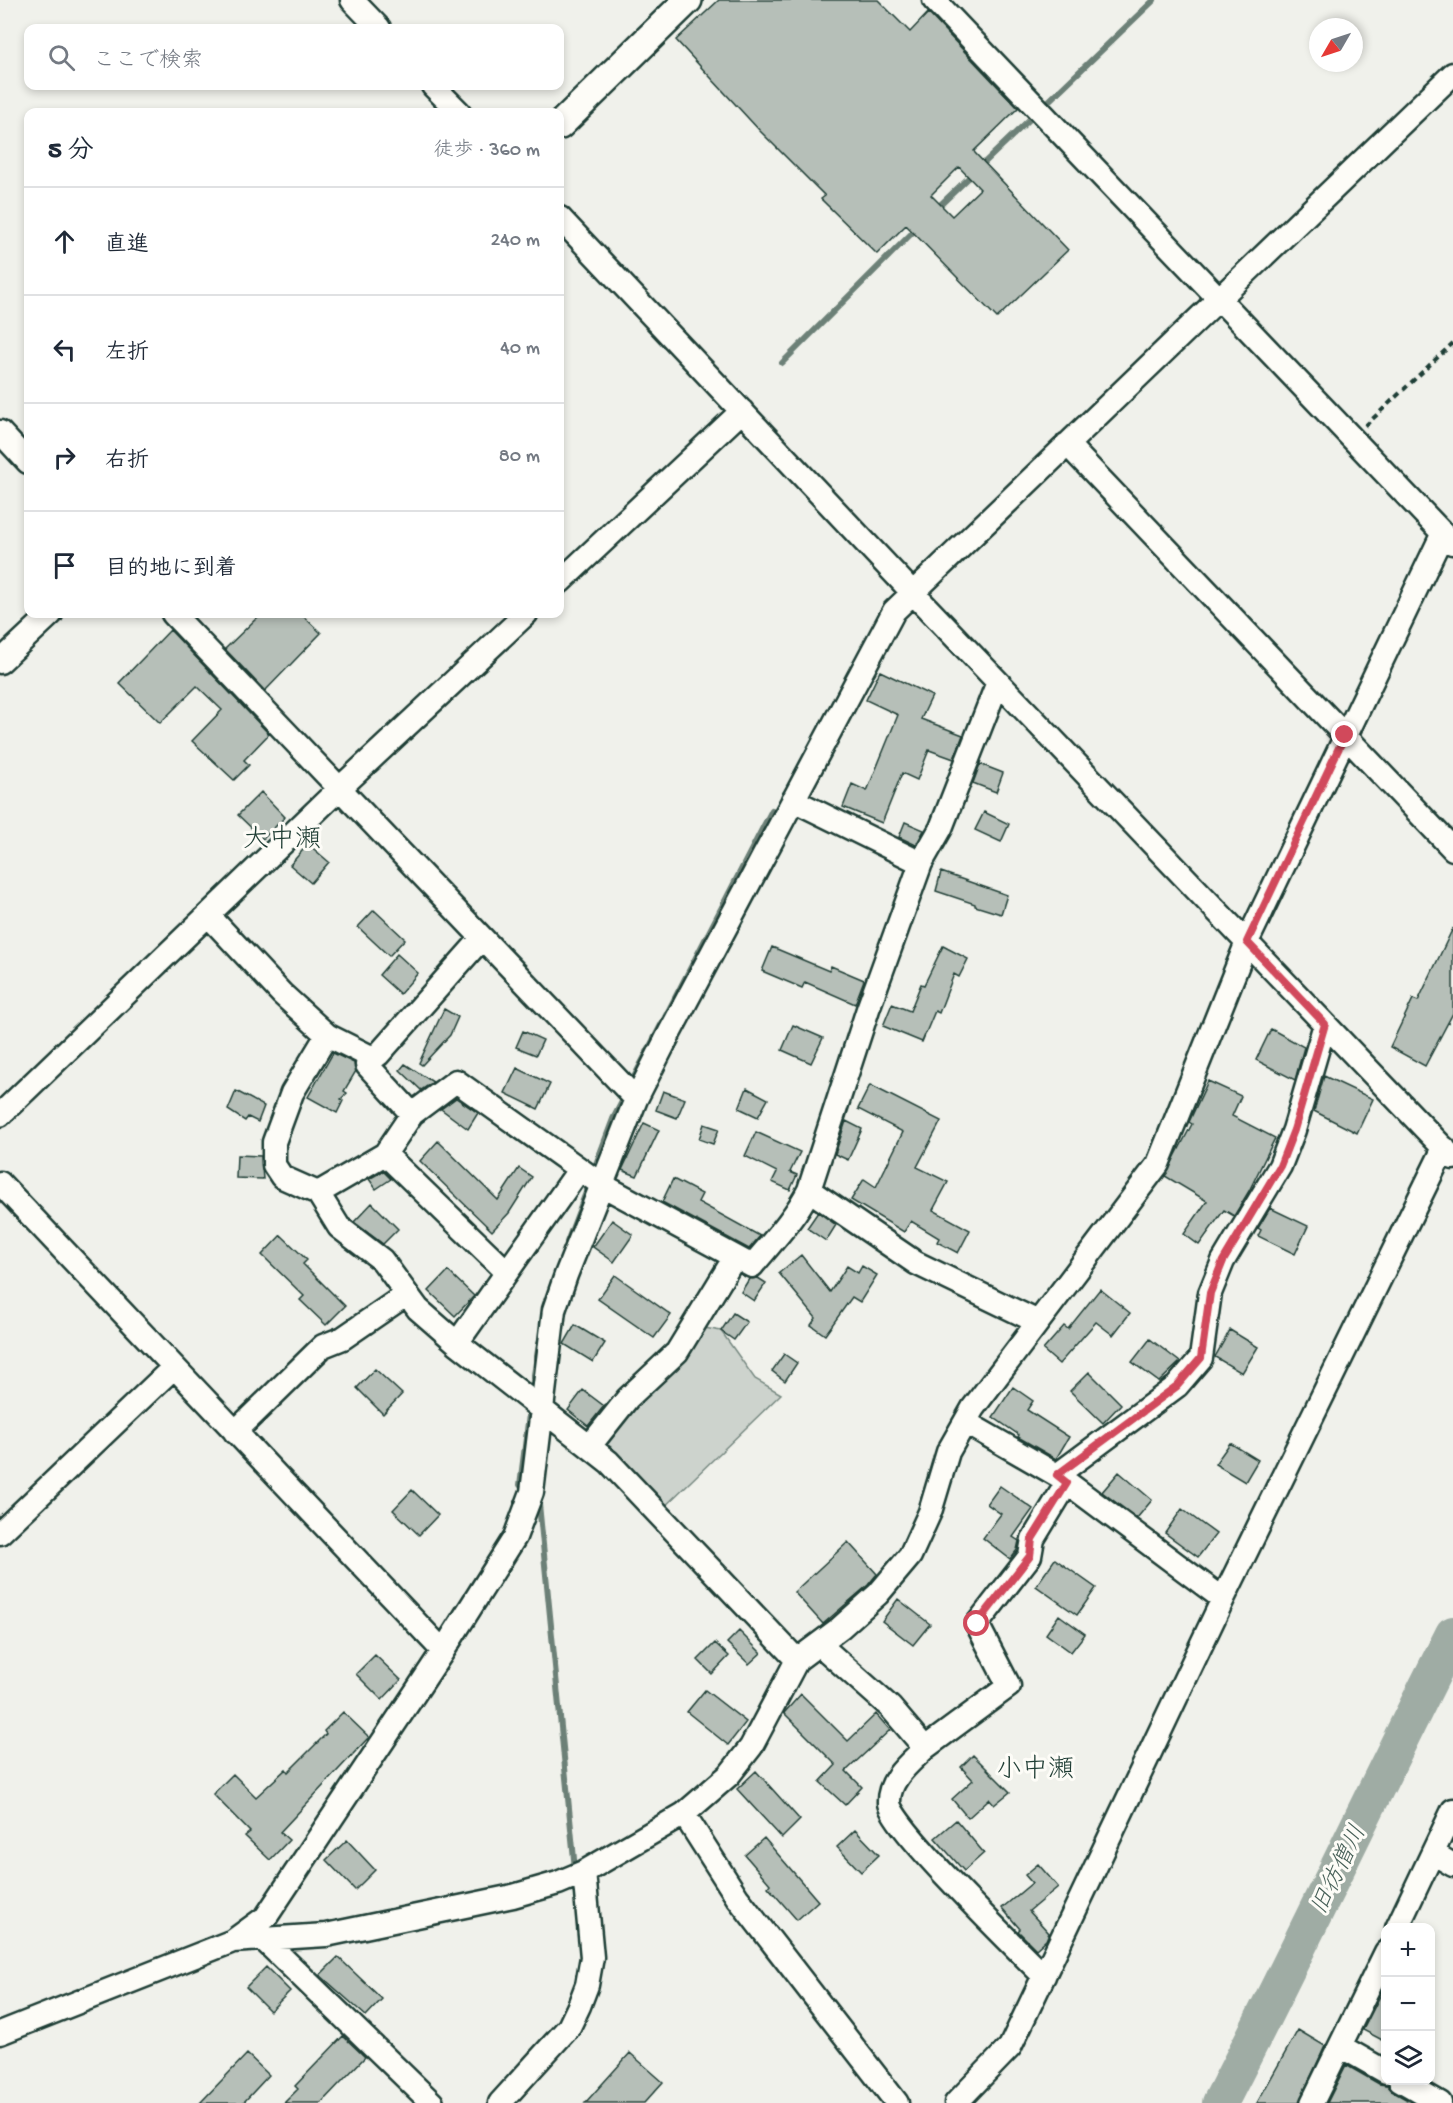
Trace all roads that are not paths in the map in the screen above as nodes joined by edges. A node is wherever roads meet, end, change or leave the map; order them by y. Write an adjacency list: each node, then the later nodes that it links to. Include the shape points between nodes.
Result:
1 (352, 0): 4 (street)
2 (688, 0): 8 (street)
3 (934, 0): 10 (street)
4 (375, 24)
5 (1453, 74): 10 (street)
6 (437, 90): 7 (street)
7 (455, 108)
8 (564, 121)
9 (564, 222): 11 (street)
10 (1218, 299): 13 (street); 15 (street)
11 (742, 411): 16 (street); 17 (street)
12 (0, 432): 14 (street)
13 (1067, 444): 17 (street); 23 (street)
14 (24, 458)
15 (1448, 539): 23 (street)
16 (564, 578)
17 (912, 592): 22 (street); 25 (street, via 894,611)
18 (47, 618): 21 (street)
19 (177, 618): 24 (street)
20 (522, 618): 24 (street)
21 (0, 662)
22 (998, 681): 27 (street, via 941,828); 30 (street)
23 (1345, 735): 26 (street); 30 (street)
24 (340, 788): 28 (street); 29 (street)
25 (793, 800): 27 (street); 34 (street)
26 (1453, 849)
27 (921, 863): 42 (street)
28 (208, 915): 32 (street, via 282,994); 36 (street)
29 (482, 938): 33 (street, via 378,1055); 34 (street)
30 (1247, 942): 31 (street); 47 (street, via 1158,1164)
31 (1325, 1024): 37 (street); 54 (street, via 1280,1166 1223,1261 1210,1293 1201,1358 1177,1386)
32 (327, 1035): 33 (street); 43 (street, via 292,1093 274,1142 274,1164 282,1178)
33 (369, 1056): 35 (street, via 367,1065)
34 (636, 1099): 41 (street)
35 (412, 1114): 38 (street); 39 (street, via 456,1081)
36 (0, 1115)
37 (1448, 1153): 56 (street)
38 (385, 1154): 43 (street); 45 (street)
39 (579, 1170): 41 (street); 45 (street)
40 (0, 1183): 49 (street)
41 (602, 1185): 44 (street); 50 (street, via 554,1310)
42 (809, 1190): 44 (street, via 752,1266); 47 (street, via 916,1263)
43 (318, 1192): 46 (street, via 339,1227 382,1260)
44 (735, 1257): 53 (street, via 677,1352 628,1398)
45 (507, 1272): 48 (street)
46 (407, 1294): 48 (street, via 418,1309); 52 (street, via 343,1338 323,1346)
47 (1038, 1322): 51 (street)
48 (457, 1343): 50 (street)
49 (174, 1368): 52 (street); 55 (street)
50 (542, 1408): 53 (street); 58 (street, via 532,1492 515,1537)
51 (965, 1422): 54 (street); 57 (street, via 948,1452 930,1512 910,1556 878,1594)
52 (235, 1432): 58 (street)
53 (588, 1445): 59 (street, via 609,1462)
54 (1062, 1479): 56 (street); 60 (street, via 1032,1539 1030,1556 977,1624 1009,1686)
55 (0, 1533)
56 (1223, 1599): 70 (street)
57 (819, 1644): 59 (street); 60 (street, via 890,1707)
58 (443, 1651): 68 (street, via 266,1917)
59 (796, 1660): 62 (street, via 751,1747 729,1775)
60 (925, 1748): 70 (street, via 899,1774 889,1794 889,1807 921,1850)
61 (1453, 1810): 63 (street)
62 (684, 1814): 65 (street); 77 (street, via 737,1897)
63 (1433, 1853): 64 (street); 66 (street)
64 (1453, 1865)
65 (584, 1872): 67 (street, via 513,1896 326,1935); 76 (street, via 592,1957 587,1985 569,2027)
66 (1399, 1923)
67 (263, 1939): 68 (street); 75 (street)
68 (233, 1941): 71 (street)
69 (1381, 1962): 72 (street)
70 (1044, 1976): 78 (street, via 1010,2047)
71 (0, 2033)
72 (1340, 2046): 73 (street); 79 (street)
73 (1381, 2069)
74 (1409, 2085): 80 (street)
75 (432, 2103)
76 (500, 2103)
77 (897, 2103)
78 (956, 2103)
79 (1312, 2103)
80 (1440, 2103)

